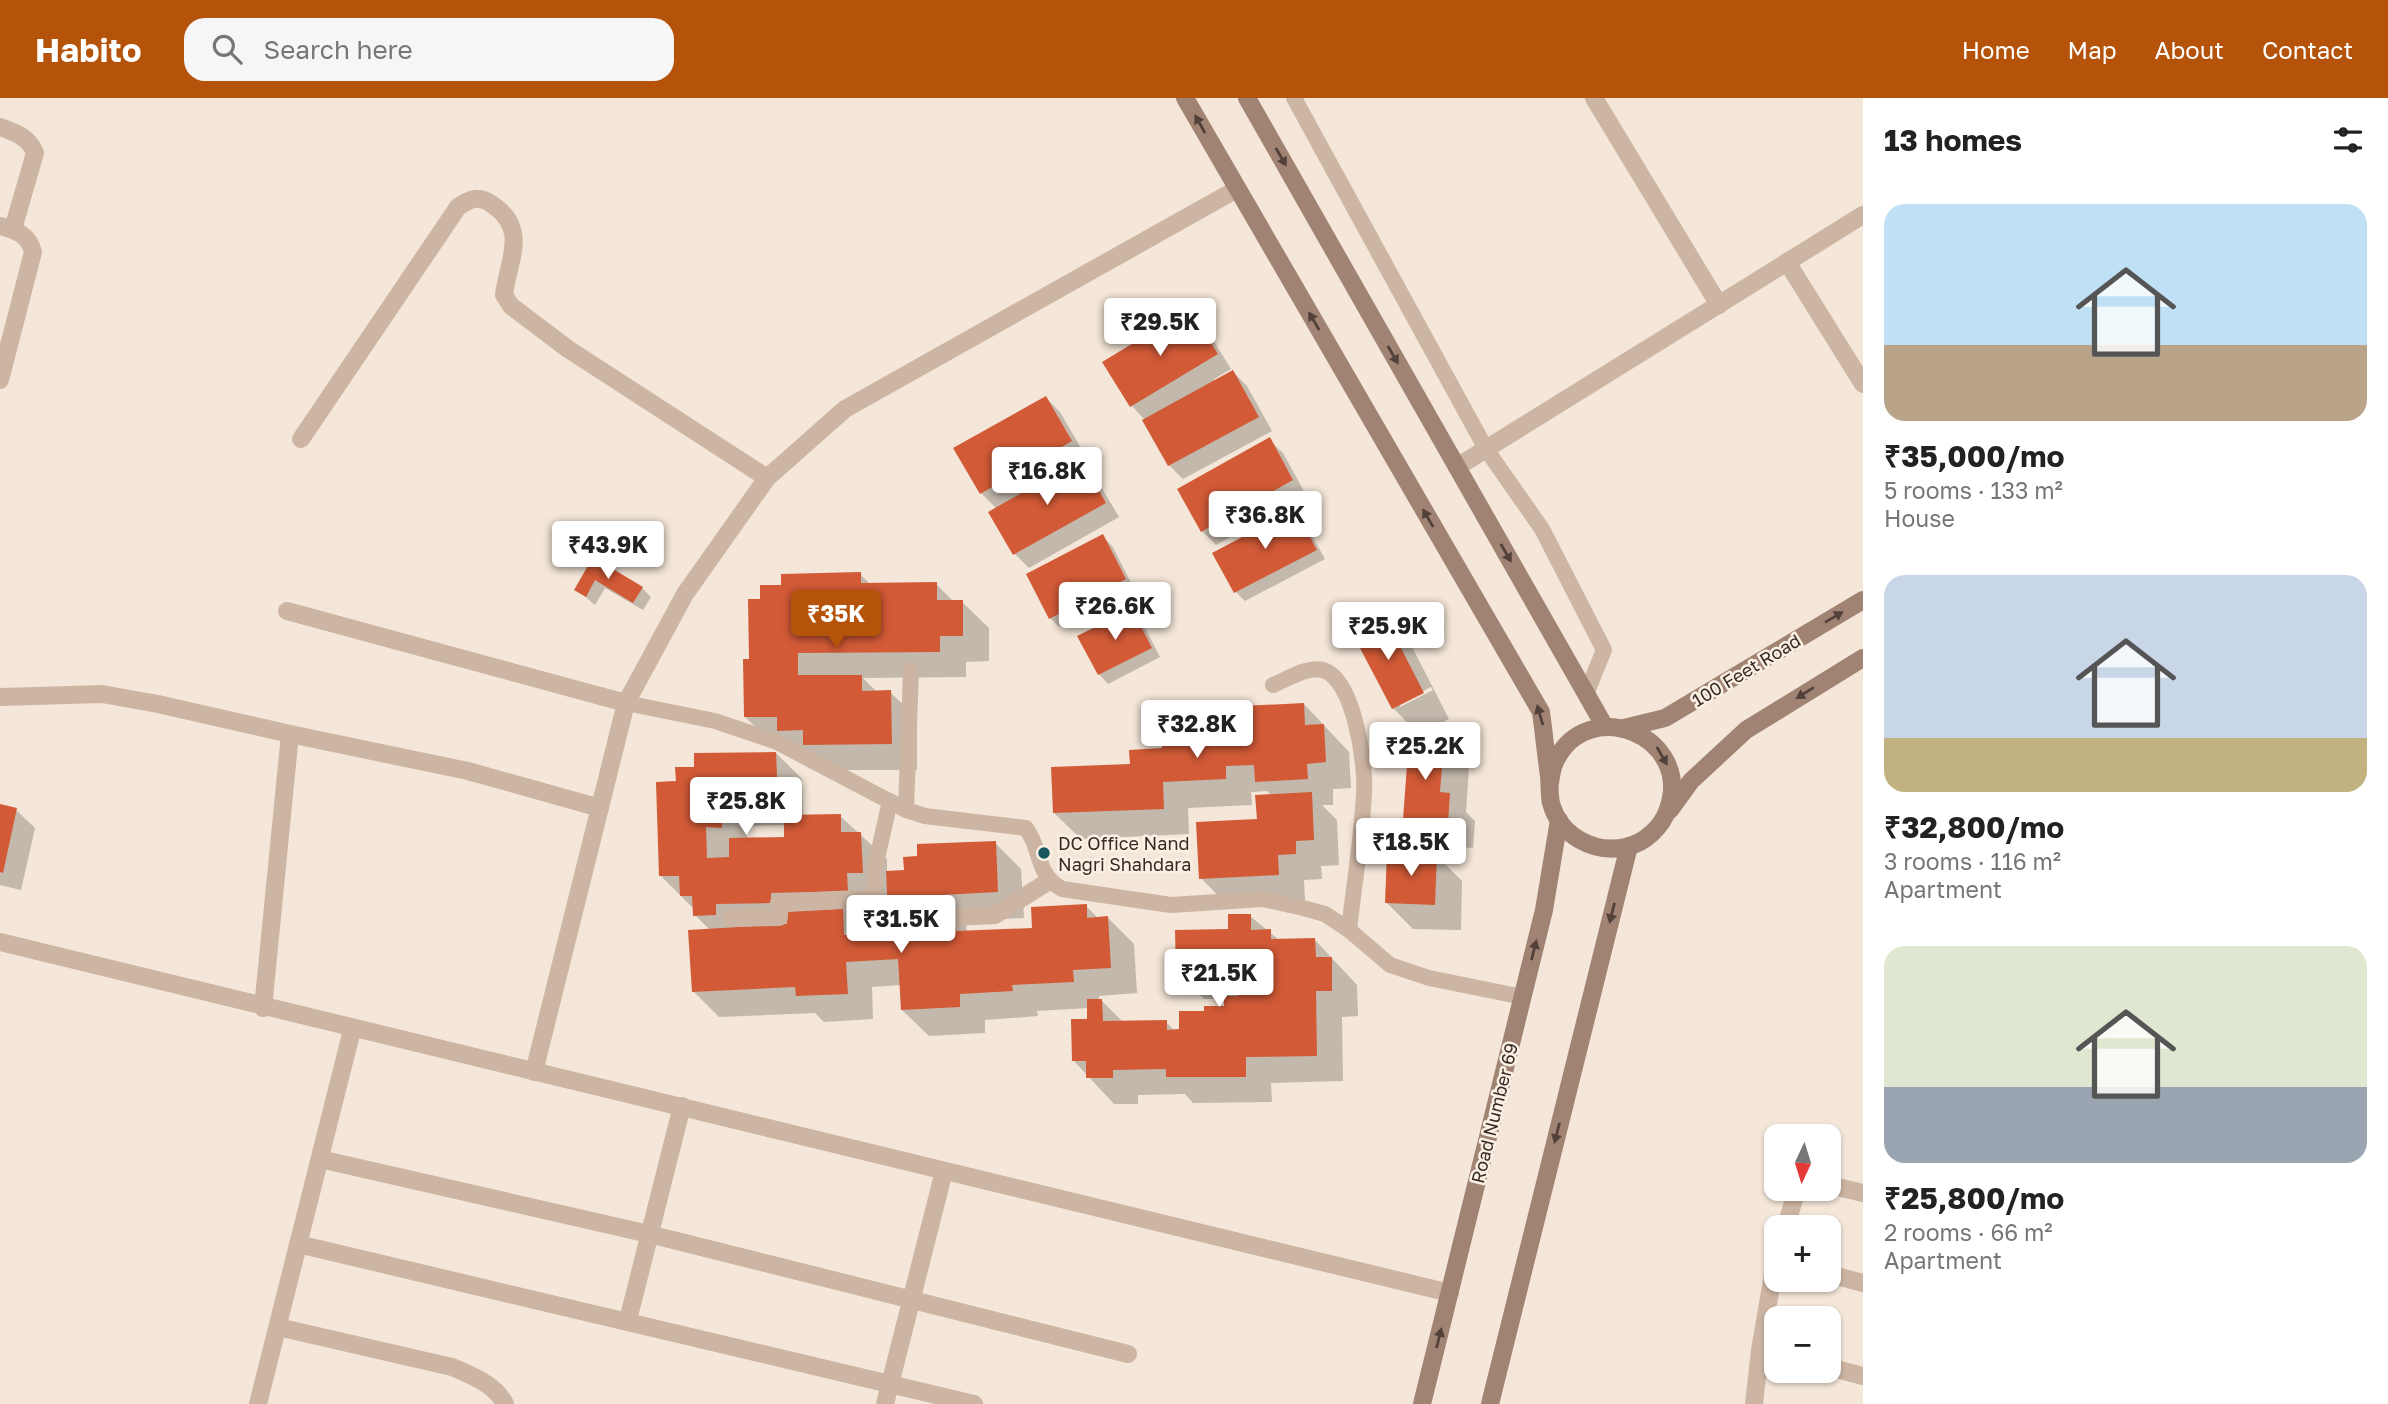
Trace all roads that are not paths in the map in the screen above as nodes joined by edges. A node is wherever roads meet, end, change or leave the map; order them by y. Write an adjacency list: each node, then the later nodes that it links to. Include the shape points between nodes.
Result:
1 (1185, 98): 6 (main road, one-way to 1)
2 (1247, 98): 16 (main road, one-way to 16)
3 (1294, 98): 15 (lane)
4 (1594, 98): 10 (street)
5 (0, 127): 8 (street, via 31,143 35,153)
6 (1237, 189): 17 (street, via 845,409); 29 (main road, one-way to 6, via 1541,712)
7 (1863, 215): 9 (street)
8 (7, 228): 11 (street, via 27,238 33,252)
9 (1787, 262): 10 (street); 13 (street)
10 (1718, 305): 15 (street)
11 (8, 317): 12 (street)
12 (0, 380)
13 (1863, 384)
14 (301, 439): 17 (street, via 458,206 480,198 509,219 514,231 504,295 511,306 568,349)
15 (1486, 449): 16 (street); 23 (lane, via 1542,529 1604,650)
16 (1457, 467): 23 (main road, one-way to 23)
17 (767, 478): 25 (street, via 685,594)
18 (1863, 600): 27 (main road, 100 Feet Road, one-way to 18, via 1665,718)
19 (287, 611): 25 (street)
20 (1863, 658): 34 (main road, one-way to 34, via 1746,730 1691,782)
21 (911, 670): 32 (lane)
22 (1273, 685): 40 (lane, via 1310,669 1325,670 1340,682 1350,701 1365,789)
23 (1586, 694): 26 (main road)
24 (0, 696): 28 (street, via 102,695)
25 (626, 703): 30 (lane, via 715,721 777,742); 31 (street)
26 (1605, 727): 27 (main road); 29 (main road, via 1567,744 1555,762)
27 (1624, 728): 34 (main road, one-way to 34, via 1656,746 1672,778 1672,796)
28 (290, 734): 31 (street, via 468,771); 43 (street)
29 (1550, 783): 33 (main road, via 1551,802)
30 (890, 801): 32 (lane); 37 (lane, via 874,872)
31 (600, 808): 45 (street)
32 (906, 810): 36 (lane, via 1026,828)
33 (1559, 820): 35 (main road, via 1572,836 1589,845); 42 (main road, Road Number 69, one-way to 33, via 1545,910)
34 (1658, 827): 35 (main road)
35 (1629, 846): 69 (main road, one-way to 69)
36 (1049, 881): 39 (street, via 995,915); 40 (lane, via 1080,892 1171,905 1263,900 1325,914)
37 (876, 898): 38 (street, via 779,903 779,917); 39 (lane)
38 (731, 918)
39 (877, 921)
40 (1349, 930): 42 (lane, via 1390,965 1429,978)
41 (0, 942): 43 (street)
42 (1523, 997): 55 (main road, Road Number 69)
43 (263, 1008): 44 (street)
44 (352, 1030): 45 (street); 47 (street)
45 (534, 1072): 46 (street)
46 (682, 1106): 48 (street); 51 (street)
47 (320, 1159): 51 (street); 52 (street)
48 (944, 1171): 55 (street); 56 (street)
49 (1841, 1188): 50 (street)
50 (1863, 1193)
51 (649, 1234): 56 (street); 57 (street)
52 (298, 1244): 57 (street); 58 (street)
53 (1841, 1277): 54 (street)
54 (1863, 1283)
55 (1450, 1293): 68 (main road, Road Number 69, one-way to 55)
56 (912, 1299): 59 (street); 63 (street)
57 (628, 1320): 63 (street)
58 (278, 1327): 64 (street); 65 (street, via 452,1367 479,1380)
59 (1128, 1354)
60 (1764, 1367): 70 (street)
61 (1841, 1370): 62 (street)
62 (1863, 1376)
63 (890, 1384): 66 (street); 67 (street)
64 (258, 1404)
65 (505, 1404)
66 (886, 1404)
67 (974, 1404)
68 (1422, 1404)
69 (1490, 1404)
70 (1754, 1404)

